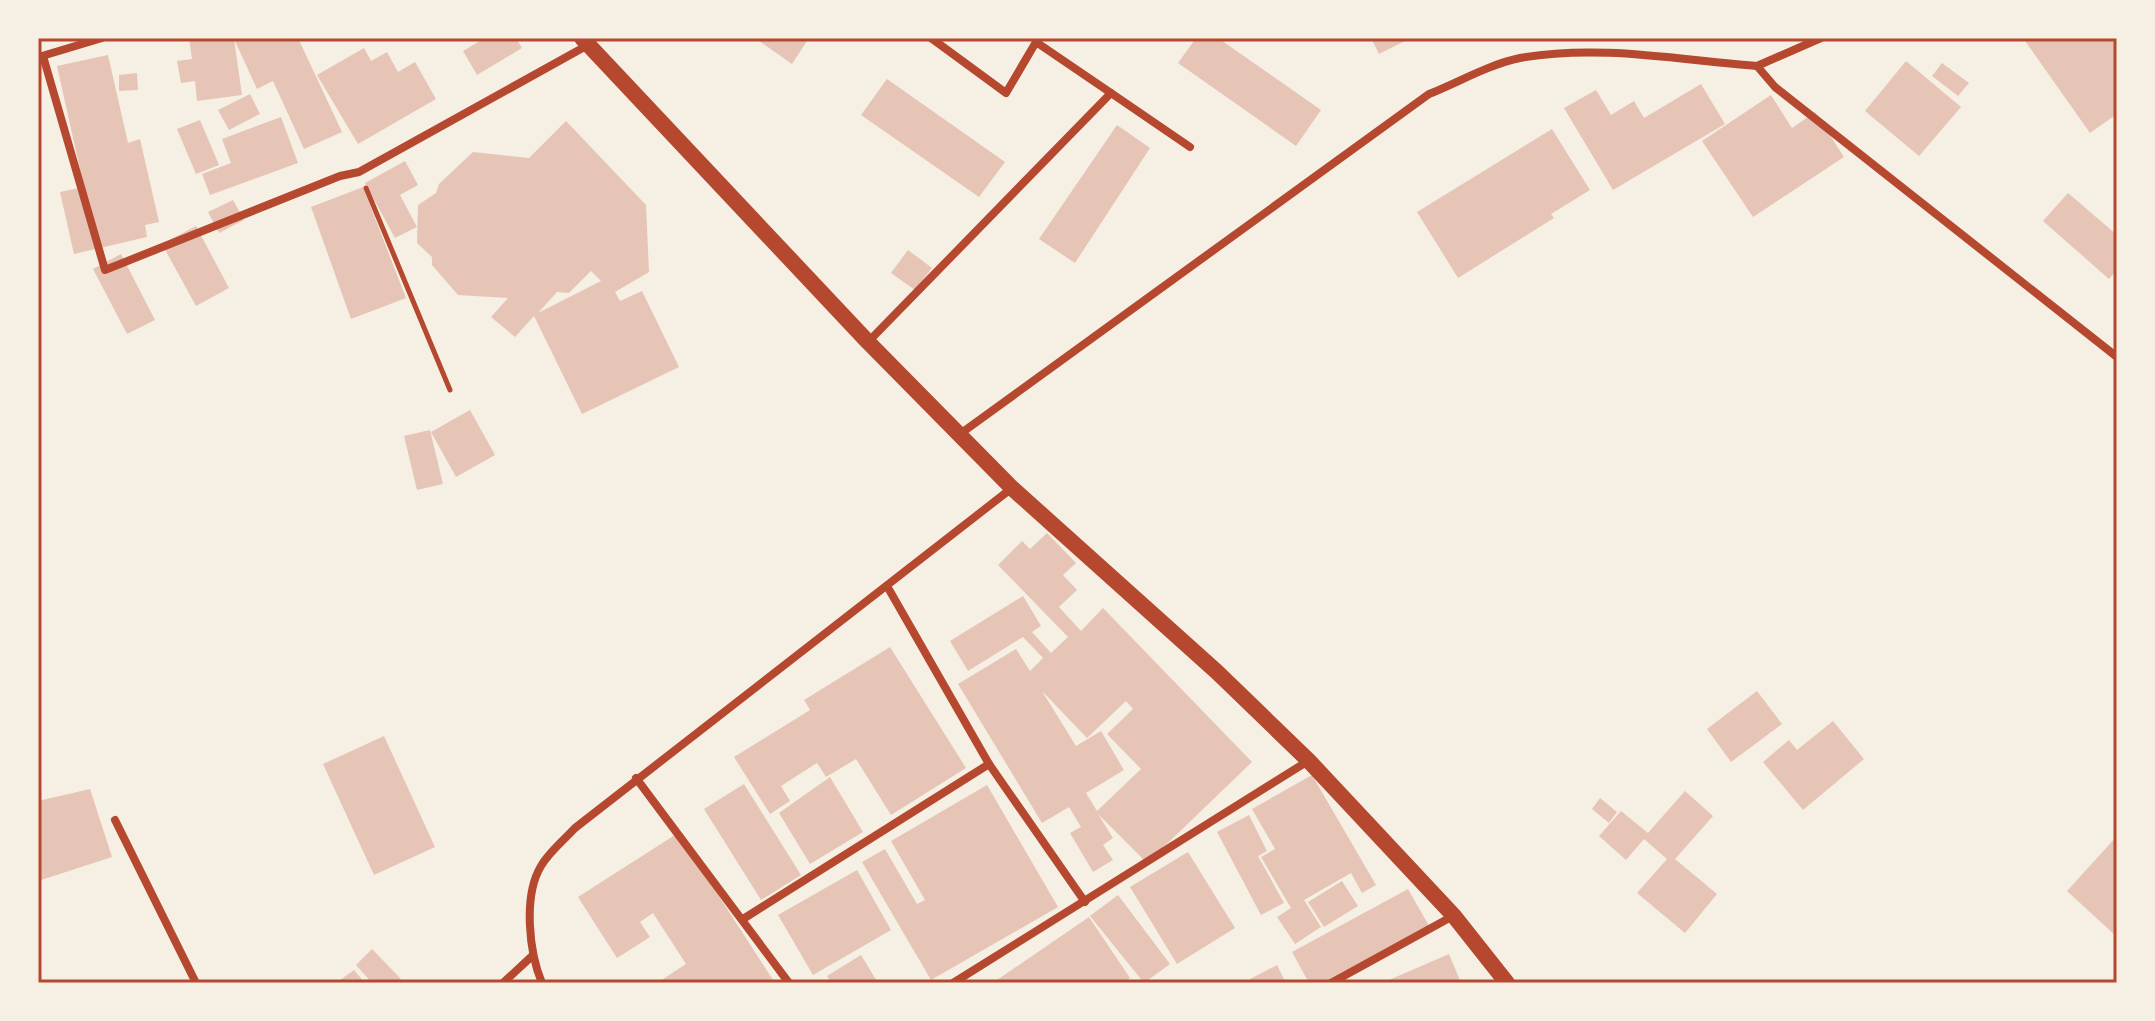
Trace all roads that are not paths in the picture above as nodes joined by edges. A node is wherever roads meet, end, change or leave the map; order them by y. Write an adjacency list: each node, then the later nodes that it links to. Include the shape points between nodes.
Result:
1 (102, 38): 6 (street)
2 (931, 38): 4 (street, via 1006,93)
3 (1821, 38): 7 (street)
4 (1036, 40): 8 (street)
5 (585, 42): 6 (street, via 359,172 105,270); 10 (main road)
6 (41, 57)
7 (1757, 66): 11 (street, via 1775,87); 12 (street, via 1624,51 1517,58 1429,94)
8 (1111, 93): 9 (street); 10 (street)
9 (1190, 147)
10 (868, 342): 12 (main road)
11 (2117, 357)
12 (959, 435): 13 (main road)
13 (1012, 488): 14 (street); 15 (main road)
14 (887, 586): 16 (street); 17 (street)
15 (1309, 761): 19 (street); 20 (main road)
16 (989, 764): 19 (street); 21 (street)
17 (636, 778): 21 (street); 22 (street, via 575,828 540,867 529,914)
18 (115, 820): 23 (street)
19 (1085, 902): 27 (street)
20 (1454, 916): 28 (street); 29 (main road)
21 (743, 919): 26 (street)
22 (531, 957): 24 (street); 25 (street)
23 (196, 983)
24 (503, 983)
25 (542, 983)
26 (789, 983)
27 (953, 983)
28 (1331, 983)
29 (1507, 983)

